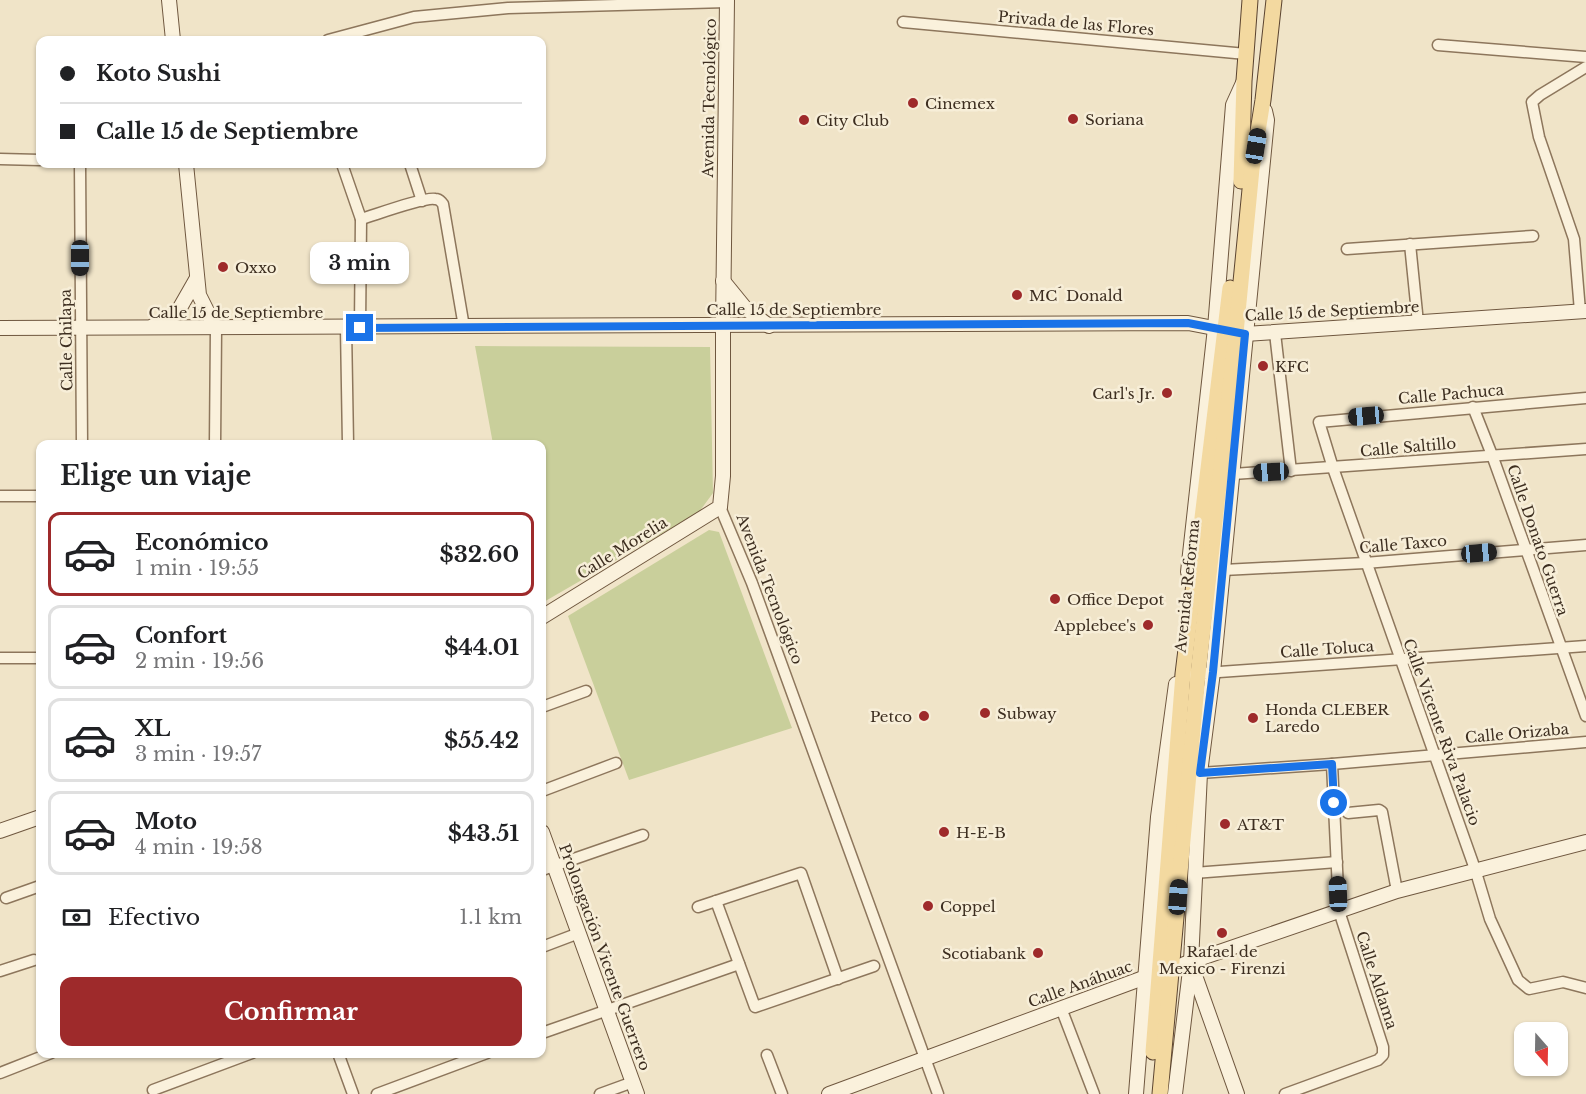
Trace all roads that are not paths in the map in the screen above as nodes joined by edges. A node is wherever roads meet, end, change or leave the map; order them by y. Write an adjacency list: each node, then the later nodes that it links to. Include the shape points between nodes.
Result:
1 (169, 0): 6 (street)
2 (1250, 0): 9 (main road, Avenida Reforma)
3 (1274, 0): 37 (main road, Avenida Reforma)
4 (727, 1): 7 (street, via 508,8 414,17); 26 (street, Avenida Tecnológico)
5 (903, 22): 9 (street, Privada de las Flores)
6 (173, 36)
7 (343, 36)
8 (1438, 45): 10 (street)
9 (1246, 54): 37 (main road, Avenida Reforma, via 1243,168)
10 (1586, 57)
11 (1586, 67): 22 (street, via 1532,102 1539,137)
12 (0, 159): 13 (street)
13 (36, 160)
14 (80, 168): 33 (street, Calle Chilapa)
15 (186, 168): 25 (street)
16 (343, 168): 19 (street)
17 (411, 168): 18 (street)
18 (422, 201): 19 (street); 31 (street, via 434,198 443,204)
19 (361, 219): 36 (street)
20 (1533, 236): 23 (street)
21 (1586, 238): 22 (street)
22 (1574, 239): 27 (street)
23 (1410, 244): 24 (street); 28 (street)
24 (1347, 249)
25 (197, 279): 34 (street, via 177,313); 35 (street, via 203,306)
26 (723, 280): 29 (street, Avenida Tecnológico); 30 (street, via 745,308)
27 (1583, 311): 28 (street, Calle 15 de Septiembre)
28 (1418, 323): 38 (street, Calle 15 de Septiembre)
29 (723, 326): 30 (street, Calle 15 de Septiembre); 31 (street, Calle 15 de Septiembre); 52 (street, Avenida Tecnológico)
30 (769, 326): 37 (street, Calle 15 de Septiembre, via 1188,323)
31 (464, 327): 36 (street, Calle 15 de Septiembre)
32 (0, 328): 33 (street, Calle 15 de Septiembre)
33 (80, 328): 34 (street, Calle 15 de Septiembre); 42 (street, Calle Chilapa)
34 (147, 328): 35 (street, Calle 15 de Septiembre)
35 (216, 328): 36 (street, Calle 15 de Septiembre); 43 (street)
36 (353, 328): 44 (street)
37 (1231, 331): 38 (street, Calle 15 de Septiembre); 49 (street, Avenida Reforma); 63 (main road, Avenida Reforma)
38 (1275, 333): 48 (street)
39 (1586, 398): 40 (street, Calle Pachuca)
40 (1473, 407): 41 (street, Calle Pachuca); 46 (street, Calle Donato Guerra)
41 (1319, 422): 47 (street, Calle Vicente Riva Palacio)
42 (82, 440)
43 (215, 440)
44 (348, 440)
45 (1586, 449): 46 (street, Calle Saltillo)
46 (1492, 455): 47 (street, Calle Saltillo); 54 (street, Calle Donato Guerra)
47 (1333, 468): 48 (street, Calle Saltillo); 55 (street, Calle Vicente Riva Palacio)
48 (1291, 471): 49 (street, Calle Saltillo)
49 (1233, 474): 56 (street, Avenida Reforma)
50 (0, 496): 51 (street)
51 (36, 496)
52 (720, 507): 57 (street, Calle Morelia); 107 (street, Avenida Tecnológico, via 752,583)
53 (1586, 545): 54 (street, Calle Taxco)
54 (1525, 548): 55 (street, Calle Taxco); 59 (street, Calle Donato Guerra)
55 (1365, 563): 56 (street, Calle Taxco); 62 (street, Calle Vicente Riva Palacio)
56 (1223, 570): 63 (street, Avenida Reforma)
57 (546, 615)
58 (1586, 646): 59 (street, Calle Toluca)
59 (1560, 647): 62 (street, Calle Toluca); 66 (street, Calle Donato Guerra)
60 (0, 658): 61 (street)
61 (36, 658)
62 (1400, 659): 63 (street, Calle Toluca); 68 (street, Calle Vicente Riva Palacio)
63 (1193, 673): 71 (street, Avenida Reforma); 73 (main road, Avenida Reforma); 96 (main road, Avenida Reforma)
64 (586, 691): 65 (street)
65 (546, 706)
66 (1586, 717)
67 (1586, 742): 68 (street, Calle Orizaba)
68 (1435, 755): 70 (street, Calle Orizaba); 81 (street, Calle Vicente Riva Palacio)
69 (616, 763): 72 (street)
70 (1332, 764): 71 (street, Calle Orizaba); 79 (street, Calle Aldama)
71 (1200, 773): 73 (main road); 82 (street, Avenida Reforma)
72 (546, 789)
73 (1186, 802): 96 (main road, Avenida Reforma)
74 (1348, 813): 84 (street, via 1382,812)
75 (36, 818): 76 (street)
76 (0, 831)
77 (643, 835): 80 (street)
78 (1586, 842): 81 (street, Calle Anáhuac)
79 (1337, 862): 82 (street); 88 (street, Calle Aldama)
80 (548, 867): 89 (street, Prolongación Vicente Guerrero)
81 (1475, 869): 84 (street, Calle Anáhuac); 98 (street, Calle Vicente Riva Palacio, via 1490,919 1518,980 1529,989 1563,982)
82 (1194, 873): 92 (street, Avenida Reforma)
83 (36, 887): 85 (street)
84 (1397, 891): 88 (street, Calle Anáhuac)
85 (6, 898)
86 (716, 901): 87 (street); 93 (street); 97 (street, via 801,873)
87 (698, 907)
88 (1339, 911): 92 (street, Calle Anáhuac); 123 (street, Calle Aldama, via 1383,1054 1378,1060)
89 (579, 933): 90 (street); 99 (street, Prolongación Vicente Guerrero)
90 (546, 945)
91 (34, 960): 95 (street)
92 (1191, 962): 96 (street, Calle Anáhuac); 121 (street, Avenida Reforma); 122 (street)
93 (739, 964): 97 (street, via 756,1007); 99 (street)
94 (874, 966): 97 (street)
95 (0, 971)
96 (1160, 973): 100 (street, Calle Anáhuac); 118 (street, Avenida Reforma); 119 (main road, Avenida Reforma); 120 (main road, Avenida Reforma)
97 (838, 979)
98 (1586, 988)
99 (607, 1008): 101 (street); 109 (street, Prolongación Vicente Guerrero)
100 (1061, 1008): 107 (street, Calle Anáhuac); 117 (street)
101 (546, 1031)
102 (767, 1054): 114 (street)
103 (38, 1058): 108 (street)
104 (239, 1058): 110 (street)
105 (340, 1058): 111 (street)
106 (474, 1058): 112 (street)
107 (926, 1058): 115 (street, Calle Anáhuac); 116 (street, Avenida Tecnológico)
108 (0, 1072)
109 (635, 1088): 113 (street)
110 (153, 1090)
111 (352, 1094)
112 (377, 1094)
113 (600, 1094)
114 (782, 1094)
115 (829, 1094)
116 (938, 1094)
117 (1094, 1094)
118 (1136, 1094)
119 (1150, 1094)
120 (1160, 1094)
121 (1175, 1094)
122 (1237, 1094)
123 (1285, 1094)

